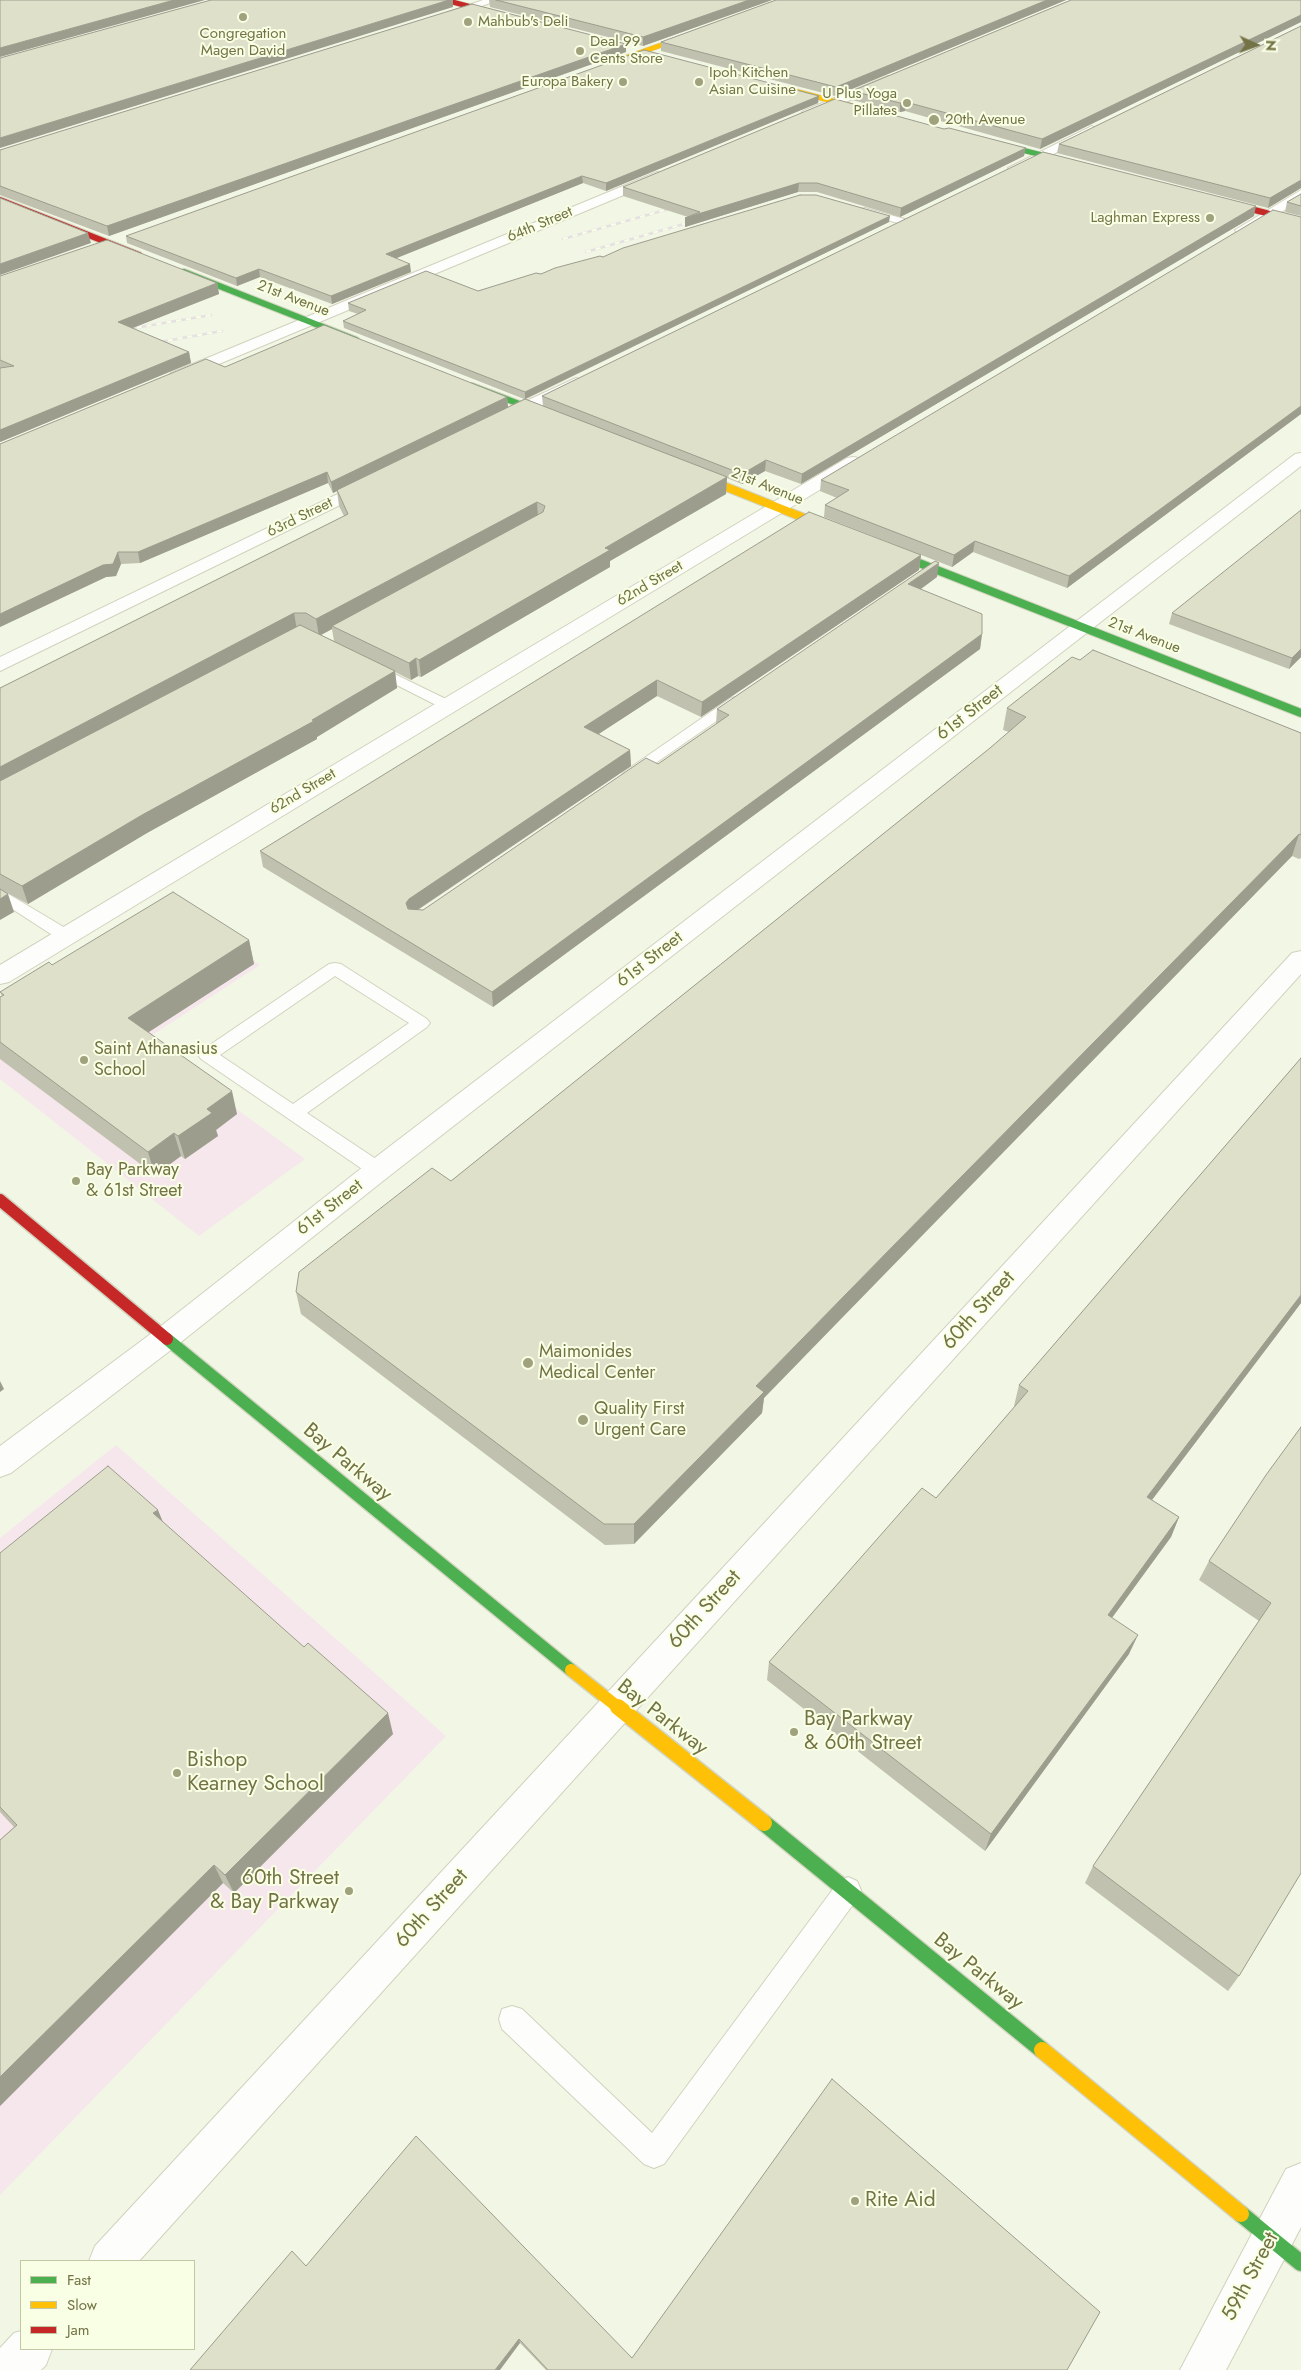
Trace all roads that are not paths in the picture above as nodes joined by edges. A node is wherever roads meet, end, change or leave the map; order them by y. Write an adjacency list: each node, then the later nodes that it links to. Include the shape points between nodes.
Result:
1 (445, 0): 3 (street)
2 (494, 0): 3 (street)
3 (472, 7): 4 (street); 5 (street)
4 (515, 18)
5 (428, 20)
6 (707, 29): 8 (street)
7 (627, 47): 8 (street)
8 (643, 52): 9 (street); 10 (street)
9 (661, 56)
10 (599, 67)
11 (900, 75): 13 (street)
12 (773, 85): 13 (street)
13 (836, 102): 14 (street); 15 (street)
14 (878, 113)
15 (794, 119)
16 (1110, 121): 18 (street)
17 (974, 138): 18 (street)
18 (1041, 155): 19 (street); 21 (street)
19 (1087, 167)
20 (666, 172): 37 (street, 64th Street)
21 (1000, 175)
22 (1301, 194): 26 (street)
23 (1209, 198): 26 (street)
24 (0, 200): 33 (street)
25 (859, 210): 28 (lane)
26 (1270, 213): 29 (street); 32 (street)
27 (922, 214): 28 (street)
28 (904, 222): 30 (street)
29 (1301, 222)
30 (887, 231)
31 (125, 237): 33 (street)
32 (1228, 238)
33 (110, 243): 34 (street); 35 (street)
34 (95, 248)
35 (152, 260)
36 (170, 267): 37 (street, 21st Avenue)
37 (308, 321): 38 (street, 21st Avenue); 40 (street, 64th Street)
38 (364, 343)
39 (586, 378): 42 (street)
40 (163, 382)
41 (464, 382): 42 (street)
42 (527, 407): 43 (street); 44 (street)
43 (564, 421)
44 (493, 424)
45 (865, 456): 49 (street, 62nd Street)
46 (1301, 458): 54 (street, 61st Street)
47 (683, 470): 49 (street, 21st Avenue)
48 (385, 476): 56 (street, 63rd Street)
49 (778, 508): 50 (street, 21st Avenue); 58 (street, 62nd Street)
50 (848, 535)
51 (876, 546): 52 (street, 21st Avenue)
52 (931, 568): 53 (lane); 54 (street, 21st Avenue)
53 (916, 578)
54 (1082, 627): 59 (street, 21st Avenue); 66 (street, 61st Street)
55 (357, 660): 58 (lane)
56 (0, 665)
57 (745, 696): 60 (lane)
58 (447, 705): 62 (street, 62nd Street)
59 (1301, 713)
60 (614, 785)
61 (0, 894): 62 (lane)
62 (66, 936): 64 (street, 62nd Street)
63 (1301, 959): 70 (street, 60th Street)
64 (0, 976)
65 (294, 1114): 65 (lane, via 207,1055 335,968 421,1022); 66 (lane)
66 (378, 1170): 68 (street, 61st Street)
67 (0, 1200): 68 (street, Bay Parkway)
68 (166, 1338): 69 (street, 61st Street); 70 (street, Bay Parkway)
69 (0, 1464)
70 (617, 1707): 71 (street, Bay Parkway); 75 (street, 60th Street)
71 (848, 1890): 72 (lane, via 654,2154); 74 (street, Bay Parkway)
72 (512, 2019)
73 (1301, 2184): 74 (street, 59th Street)
74 (1287, 2251): 78 (street, 59th Street)
75 (111, 2260)
76 (29, 2350): 77 (street)
77 (10, 2370)
78 (1202, 2370)

